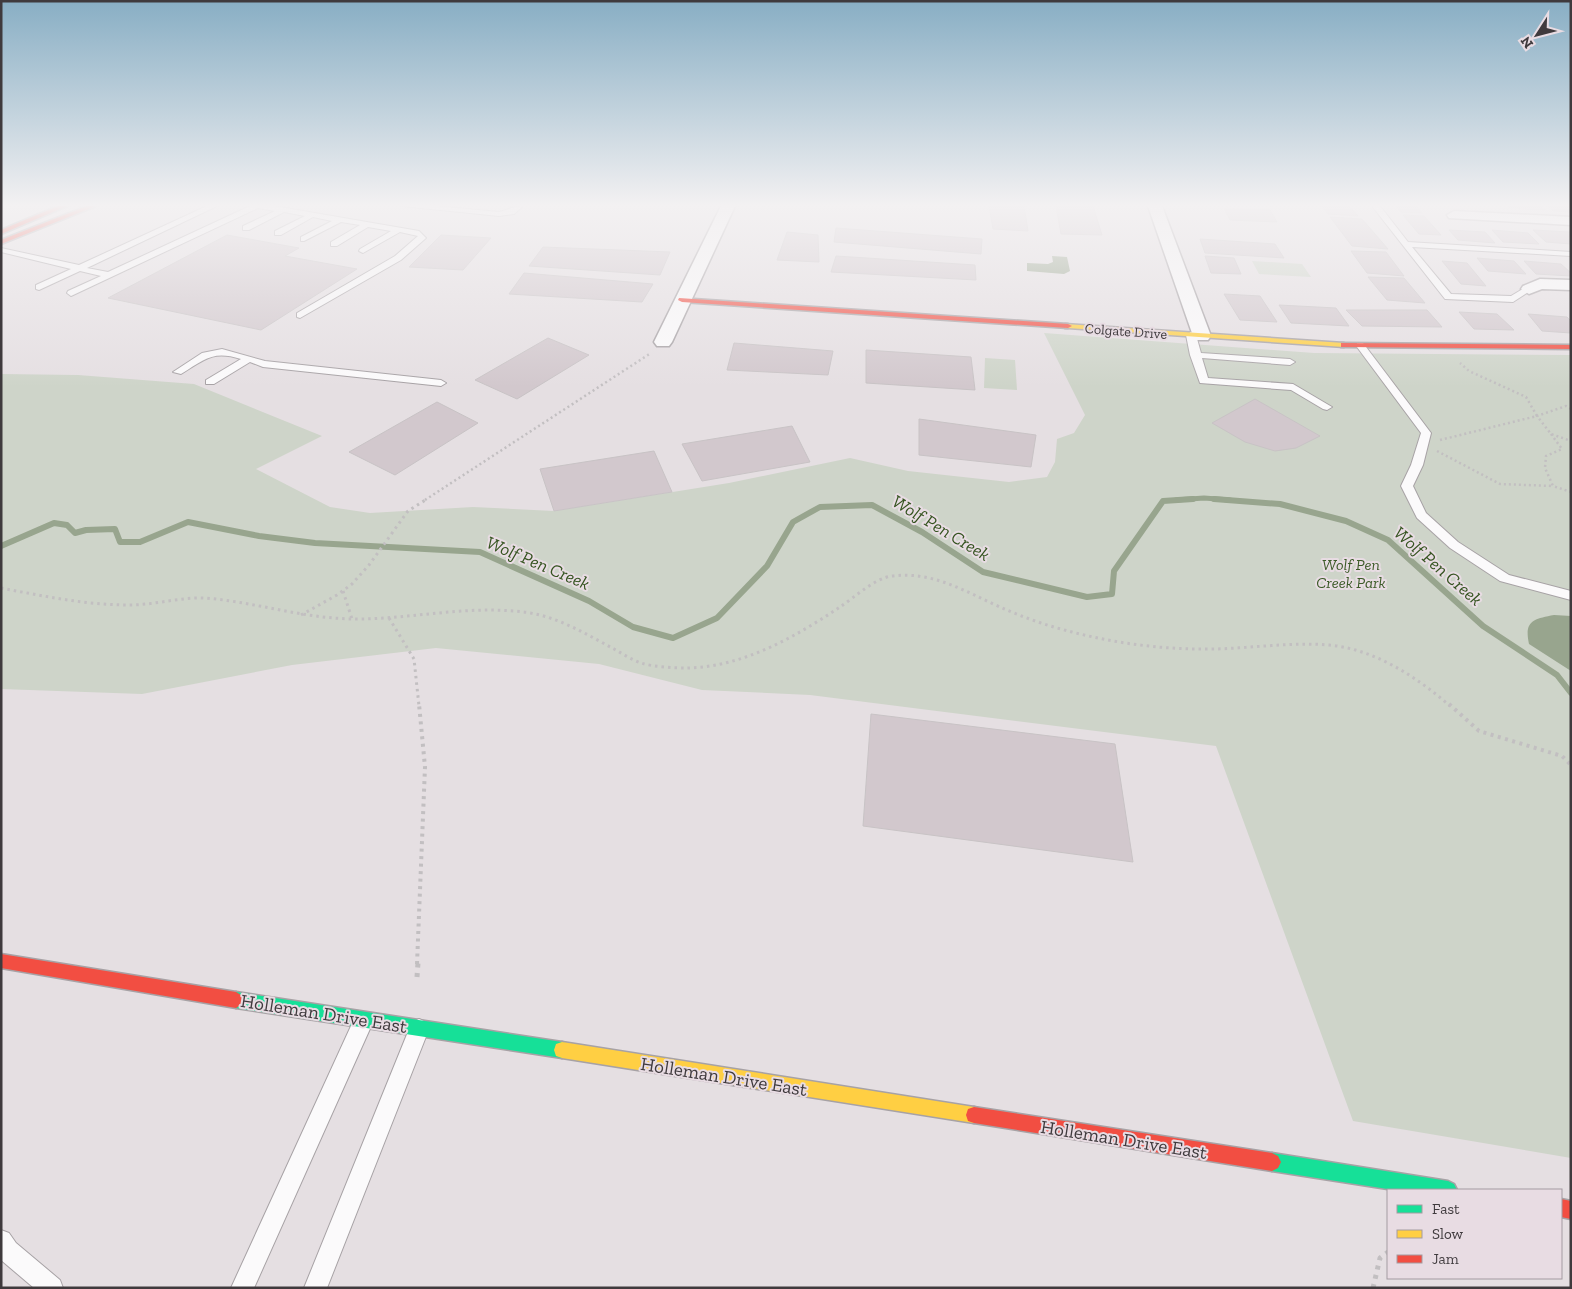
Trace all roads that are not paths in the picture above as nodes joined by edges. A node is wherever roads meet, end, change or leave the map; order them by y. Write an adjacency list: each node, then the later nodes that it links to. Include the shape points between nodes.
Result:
1 (66, 266): 8 (lane)
2 (83, 266): 8 (lane)
3 (127, 266): 9 (lane)
4 (384, 266): 15 (lane)
5 (699, 266): 14 (street)
6 (1174, 266): 16 (street)
7 (1424, 266): 12 (lane, via 1448,297 1512,298)
8 (77, 269): 9 (lane); 11 (lane)
9 (108, 275): 13 (lane)
10 (1571, 285): 12 (street, via 1540,284)
11 (39, 287)
12 (1529, 289)
13 (72, 293)
14 (682, 300): 16 (main road, Colgate Drive); 17 (street)
15 (300, 314)
16 (1196, 336): 18 (main road, Colgate Drive); 20 (lane)
17 (662, 342)
18 (1360, 345): 19 (main road, Colgate Drive); 27 (lane, via 1426,433 1407,486 1421,515 1454,545 1504,578)
19 (1571, 348)
20 (1195, 355): 22 (lane); 26 (lane, via 1204,381 1292,387)
21 (248, 359): 23 (lane, via 221,352 209,353); 24 (lane); 25 (lane, via 313,371)
22 (1290, 362)
23 (178, 372)
24 (210, 382)
25 (441, 383)
26 (1327, 407)
27 (1571, 596)
28 (1, 961): 29 (main road, Holleman Drive East)
29 (363, 1021): 30 (main road, Holleman Drive East); 34 (lane)
30 (420, 1027): 31 (main road, Holleman Drive East); 35 (lane)
31 (1442, 1189)
32 (1, 1241): 33 (lane, via 8,1251)
33 (52, 1288)
34 (242, 1288)
35 (315, 1288)

